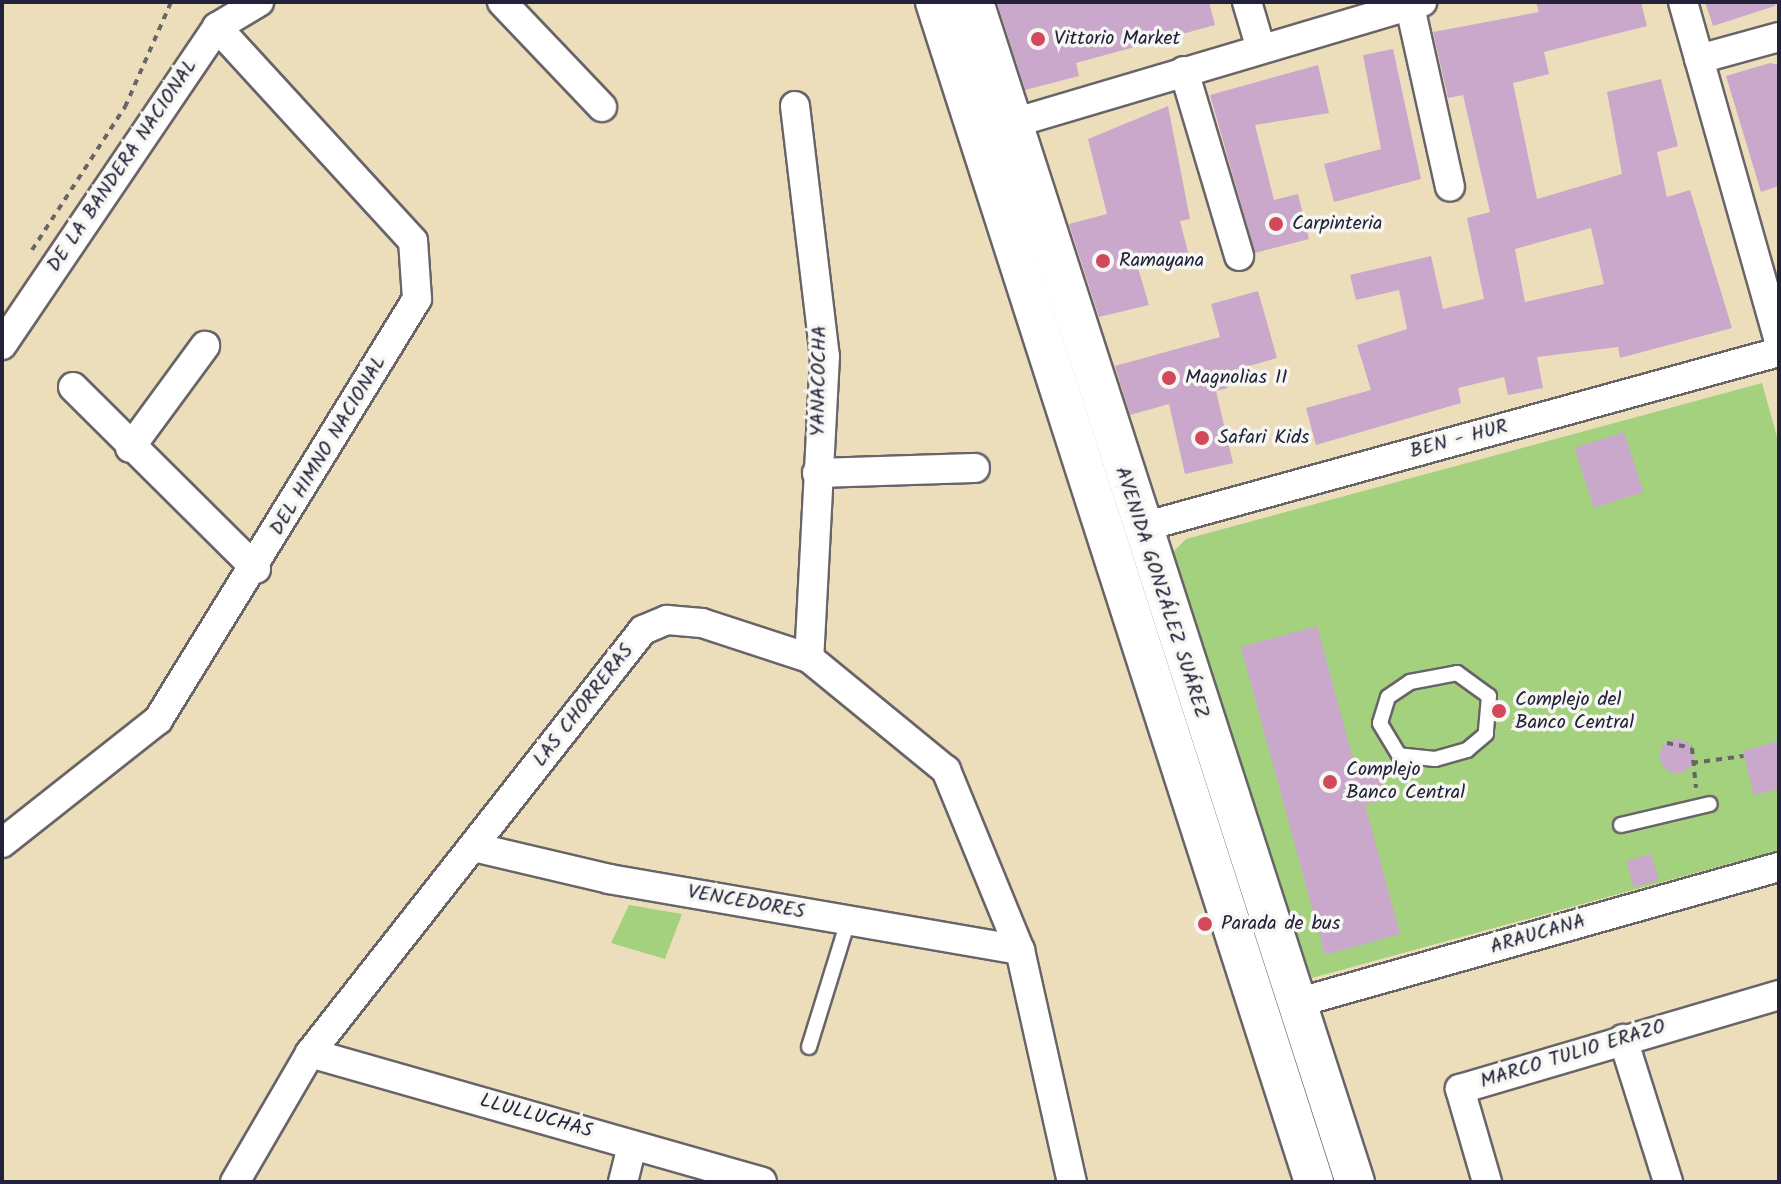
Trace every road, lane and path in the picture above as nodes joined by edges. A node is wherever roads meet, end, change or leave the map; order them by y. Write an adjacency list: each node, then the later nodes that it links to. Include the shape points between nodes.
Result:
1 (171, 2): 19 (path, via 125,107)
2 (259, 2): 9 (street, DE LA BANDERA NACIONAL)
3 (502, 2): 15 (street)
4 (935, 2): 53 (main road, AVENIDA GONZÁLEZ SUÁREZ)
5 (974, 2): 16 (main road, AVENIDA GONZÁLEZ SUÁREZ)
6 (1247, 2): 11 (street)
7 (1683, 2): 12 (street)
8 (1413, 3): 11 (street); 17 (street)
9 (217, 27): 21 (street, DE LA BANDERA NACIONAL); 29 (street, DEL HIMNO NACIONAL, via 413,241 420,267 417,299)
10 (1779, 37): 12 (street)
11 (1260, 46): 13 (street)
12 (1699, 59): 20 (street)
13 (1184, 71): 16 (street); 18 (street)
14 (795, 106): 27 (street, YANACOCHA, via 825,356)
15 (602, 107)
16 (1010, 124): 28 (main road, AVENIDA GONZÁLEZ SUÁREZ)
17 (1450, 187)
18 (1239, 256)
19 (27, 258)
20 (1779, 341)
21 (2, 345)
22 (205, 346): 25 (street)
23 (1779, 352): 28 (street, BEN - HUR)
24 (73, 387): 25 (street)
25 (130, 448): 29 (street)
26 (975, 468): 27 (street)
27 (817, 473): 30 (street, YANACOCHA)
28 (1139, 528): 44 (main road, AVENIDA GONZÁLEZ SUÁREZ)
29 (256, 569): 38 (street, DEL HIMNO NACIONAL, via 158,720)
30 (809, 658): 39 (street, LAS CHORRERAS, via 702,623 667,620 643,630); 42 (street, LAS CHORRERAS, via 946,770)
31 (1667, 743): 34 (path, via 1688,744)
32 (1455, 753): 32 (lane, via 1478,744 1491,723 1481,685 1443,674 1388,697 1380,723 1399,755 1422,761)
33 (1744, 756): 34 (path)
34 (1692, 763): 35 (path)
35 (1697, 793)
36 (1710, 804): 37 (lane)
37 (1621, 825)
38 (2, 843)
39 (474, 847): 41 (street, VENCEDORES, via 609,879); 47 (street, LAS CHORRERAS)
40 (1779, 867): 44 (street, ARAUCANA)
41 (848, 921): 42 (street, VENCEDORES); 46 (lane)
42 (1020, 950): 52 (street, LAS CHORRERAS)
43 (1779, 995): 45 (street, MARCO TULIO ERAZO)
44 (1296, 1003): 54 (main road, AVENIDA GONZÁLEZ SUÁREZ)
45 (1623, 1039): 55 (street, MARCO TULIO ERAZO, via 1460,1089); 56 (street)
46 (809, 1047)
47 (310, 1053): 48 (street, LLULLUCHAS); 49 (street, LAS CHORRERAS)
48 (632, 1145): 50 (street); 51 (street, LLULLUCHAS)
49 (235, 1182)
50 (623, 1182)
51 (762, 1182)
52 (1072, 1182)
53 (1314, 1182)
54 (1355, 1182)
55 (1487, 1182)
56 (1668, 1182)

